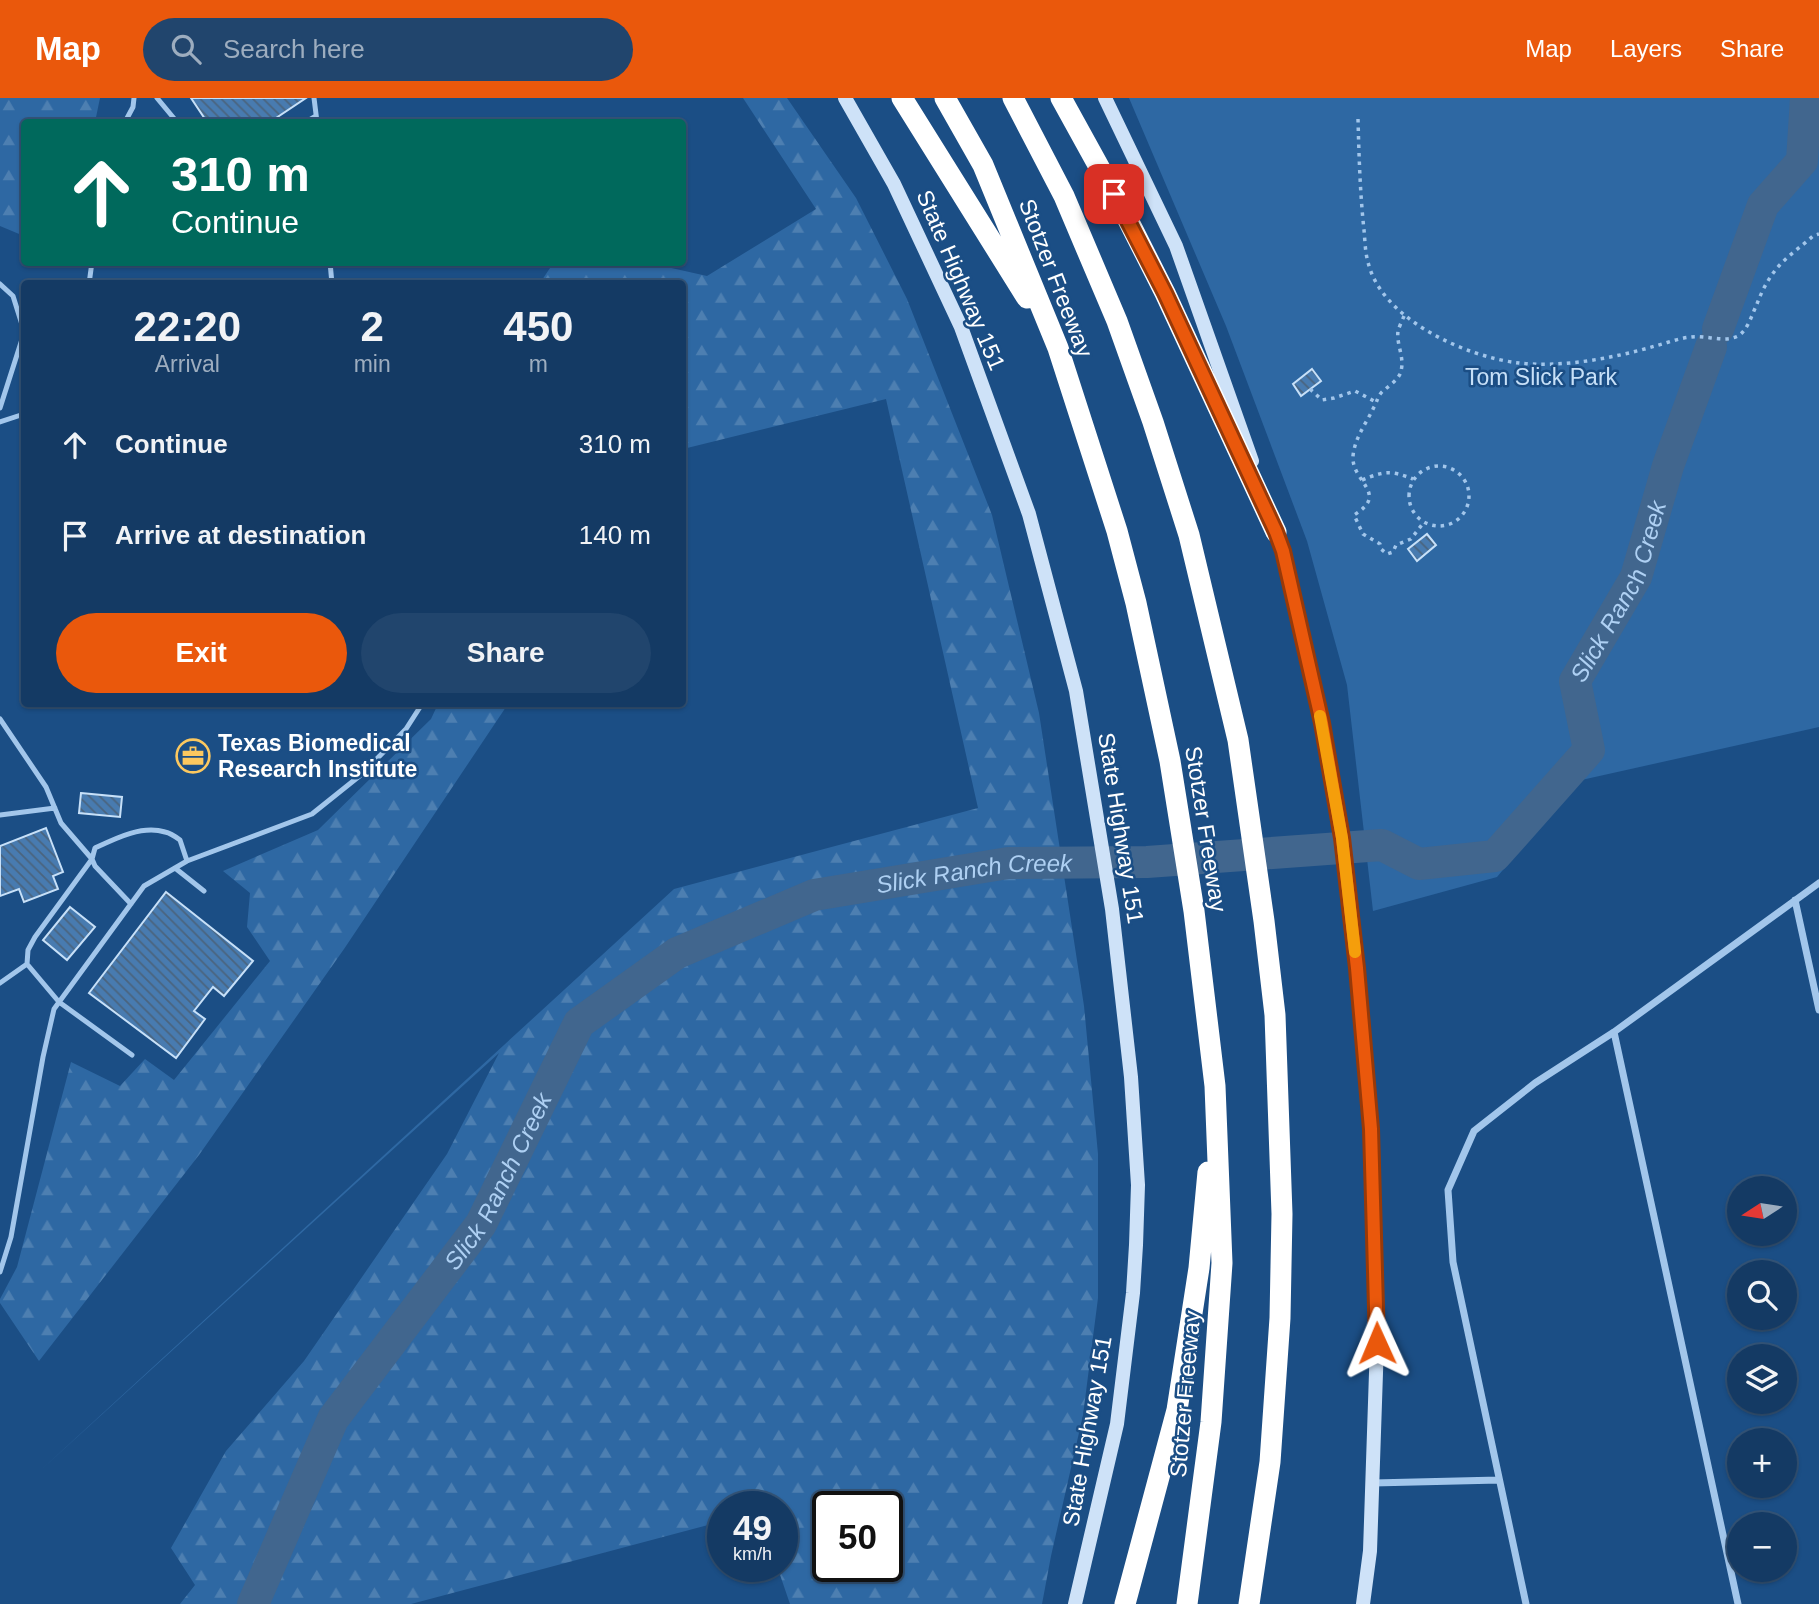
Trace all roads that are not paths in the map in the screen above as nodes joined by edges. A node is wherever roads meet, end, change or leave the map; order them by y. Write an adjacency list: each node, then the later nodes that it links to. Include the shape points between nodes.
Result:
1 (134, 98): 10 (lane)
2 (157, 98): 11 (lane)
3 (314, 98): 12 (lane)
4 (845, 98): 42 (main road, State Highway 151, via 894,184 961,327 1029,514 1076,691 1112,909 1138,1185 1133,1293 1117,1424)
5 (902, 98): 16 (highway)
6 (945, 98): 16 (highway, Stotzer Freeway, via 984,165)
7 (1013, 98): 45 (highway, Stotzer Freeway, via 1069,209 1148,409 1189,535 1238,740 1275,1016 1282,1214 1270,1462)
8 (1061, 98): 20 (highway, via 1165,293)
9 (1105, 98): 20 (main road, via 1176,246)
10 (126, 119)
11 (174, 119)
12 (316, 119)
13 (0, 284): 14 (lane, via 13,296)
14 (21, 322)
15 (21, 342): 17 (lane)
16 (1058, 348): 38 (highway, Stotzer Freeway, via 1117,531 1170,761)
17 (0, 408)
18 (21, 415): 19 (lane)
19 (0, 422)
20 (1276, 532): 41 (main road, via 1322,723 1342,838 1357,968 1376,1259)
21 (420, 707): 26 (lane, via 406,729 362,774 312,814)
22 (0, 719): 23 (lane)
23 (55, 808): 24 (lane); 25 (lane, via 61,823)
24 (0, 815)
25 (92, 859): 26 (lane, via 95,848 122,835 151,830 180,840); 31 (lane); 32 (lane, via 35,937 27,950)
26 (187, 861): 27 (lane)
27 (175, 868): 29 (lane); 31 (lane, via 144,886)
28 (1819, 883): 30 (street)
29 (204, 891)
30 (1795, 900): 35 (street); 36 (street)
31 (131, 904): 34 (lane)
32 (27, 964): 33 (lane); 34 (lane)
33 (0, 983)
34 (59, 1002): 37 (lane); 39 (lane, via 43,1057 11,1237)
35 (1819, 1010)
36 (1614, 1032): 40 (street, via 1535,1083 1474,1131 1448,1190 1453,1262); 48 (street)
37 (132, 1055)
38 (1215, 1086): 43 (highway, via 1199,1268 1177,1410); 44 (highway, Stotzer Freeway, via 1222,1263 1212,1422)
39 (0, 1272)
40 (1499, 1480): 41 (street); 47 (street)
41 (1372, 1483): 46 (main road)
42 (1076, 1604)
43 (1125, 1604)
44 (1187, 1604)
45 (1249, 1604)
46 (1363, 1604)
47 (1526, 1604)
48 (1738, 1604)

